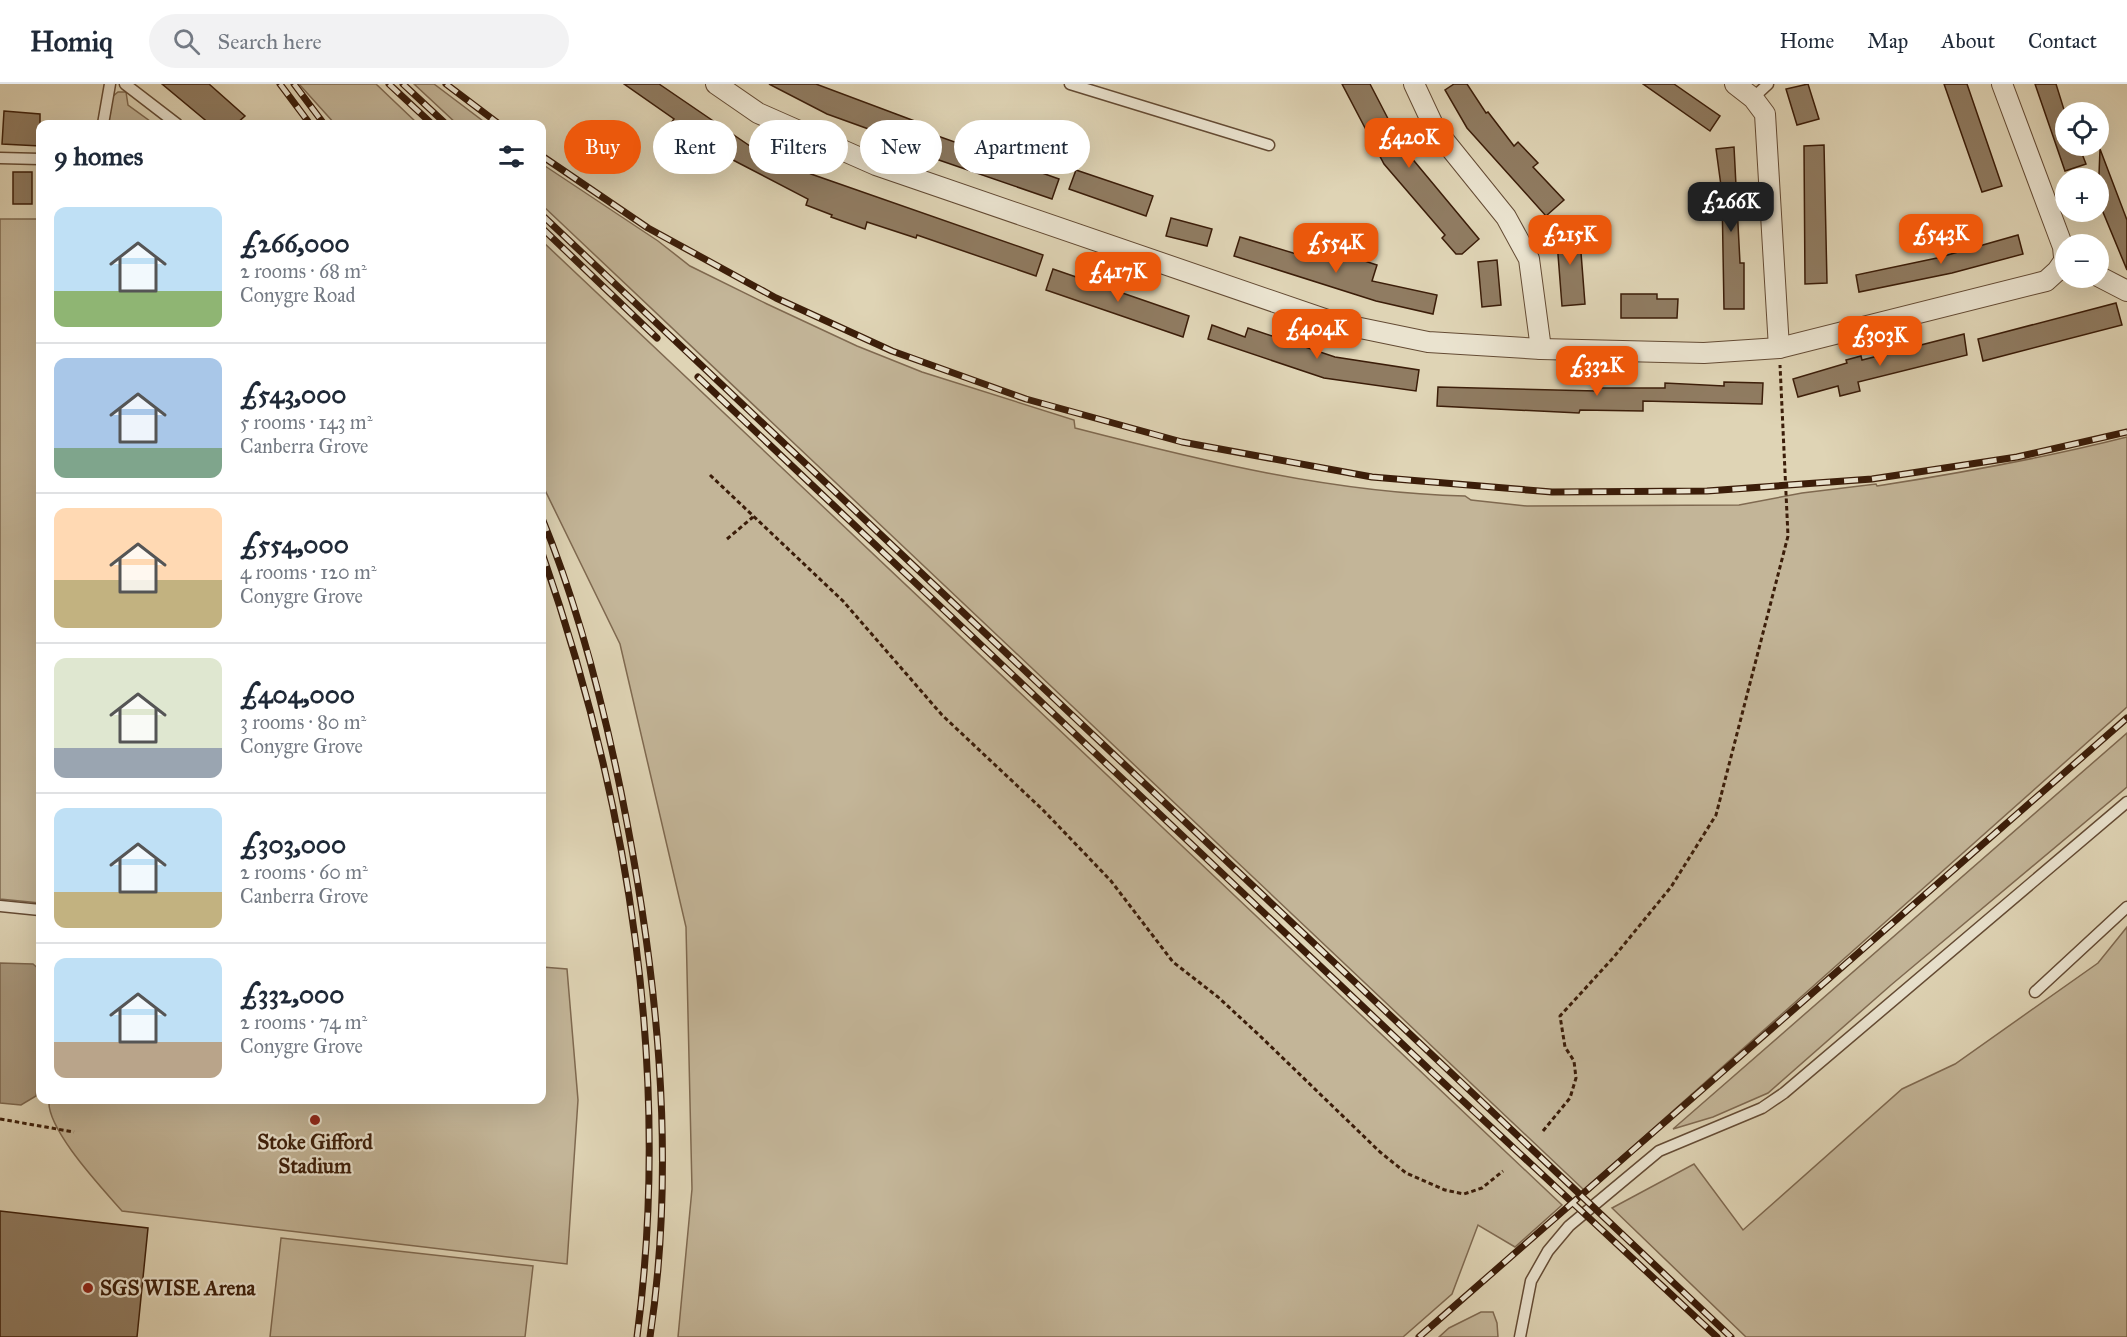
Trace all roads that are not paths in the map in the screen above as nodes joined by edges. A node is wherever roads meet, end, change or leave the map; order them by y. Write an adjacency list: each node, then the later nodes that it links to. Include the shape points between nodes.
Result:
1 (110, 84): 10 (lane)
2 (125, 84): 11 (lane)
3 (716, 84): 20 (street, via 758,113 876,165 1336,323 1428,342)
4 (1070, 84): 12 (lane)
5 (1414, 84): 20 (street, via 1435,129 1506,217 1529,259)
6 (1735, 84): 9 (street)
7 (1768, 84): 9 (lane)
8 (2002, 84): 15 (street)
9 (1753, 98): 19 (street, via 1766,114)
10 (104, 120)
11 (172, 120)
12 (1269, 145)
13 (0, 158): 14 (lane)
14 (36, 159)
15 (2058, 234)
16 (2055, 273): 19 (street, via 2046,281)
17 (2109, 282): 18 (street)
18 (2127, 291)
19 (1779, 348): 20 (street, via 1704,353)
20 (1541, 349)
21 (2127, 802): 26 (lane, via 1784,1093 1762,1108 1659,1150 1603,1195 1548,1251 1531,1281)
22 (0, 906): 24 (lane)
23 (2127, 907): 25 (lane)
24 (36, 910)
25 (2035, 992)
26 (1520, 1337)

